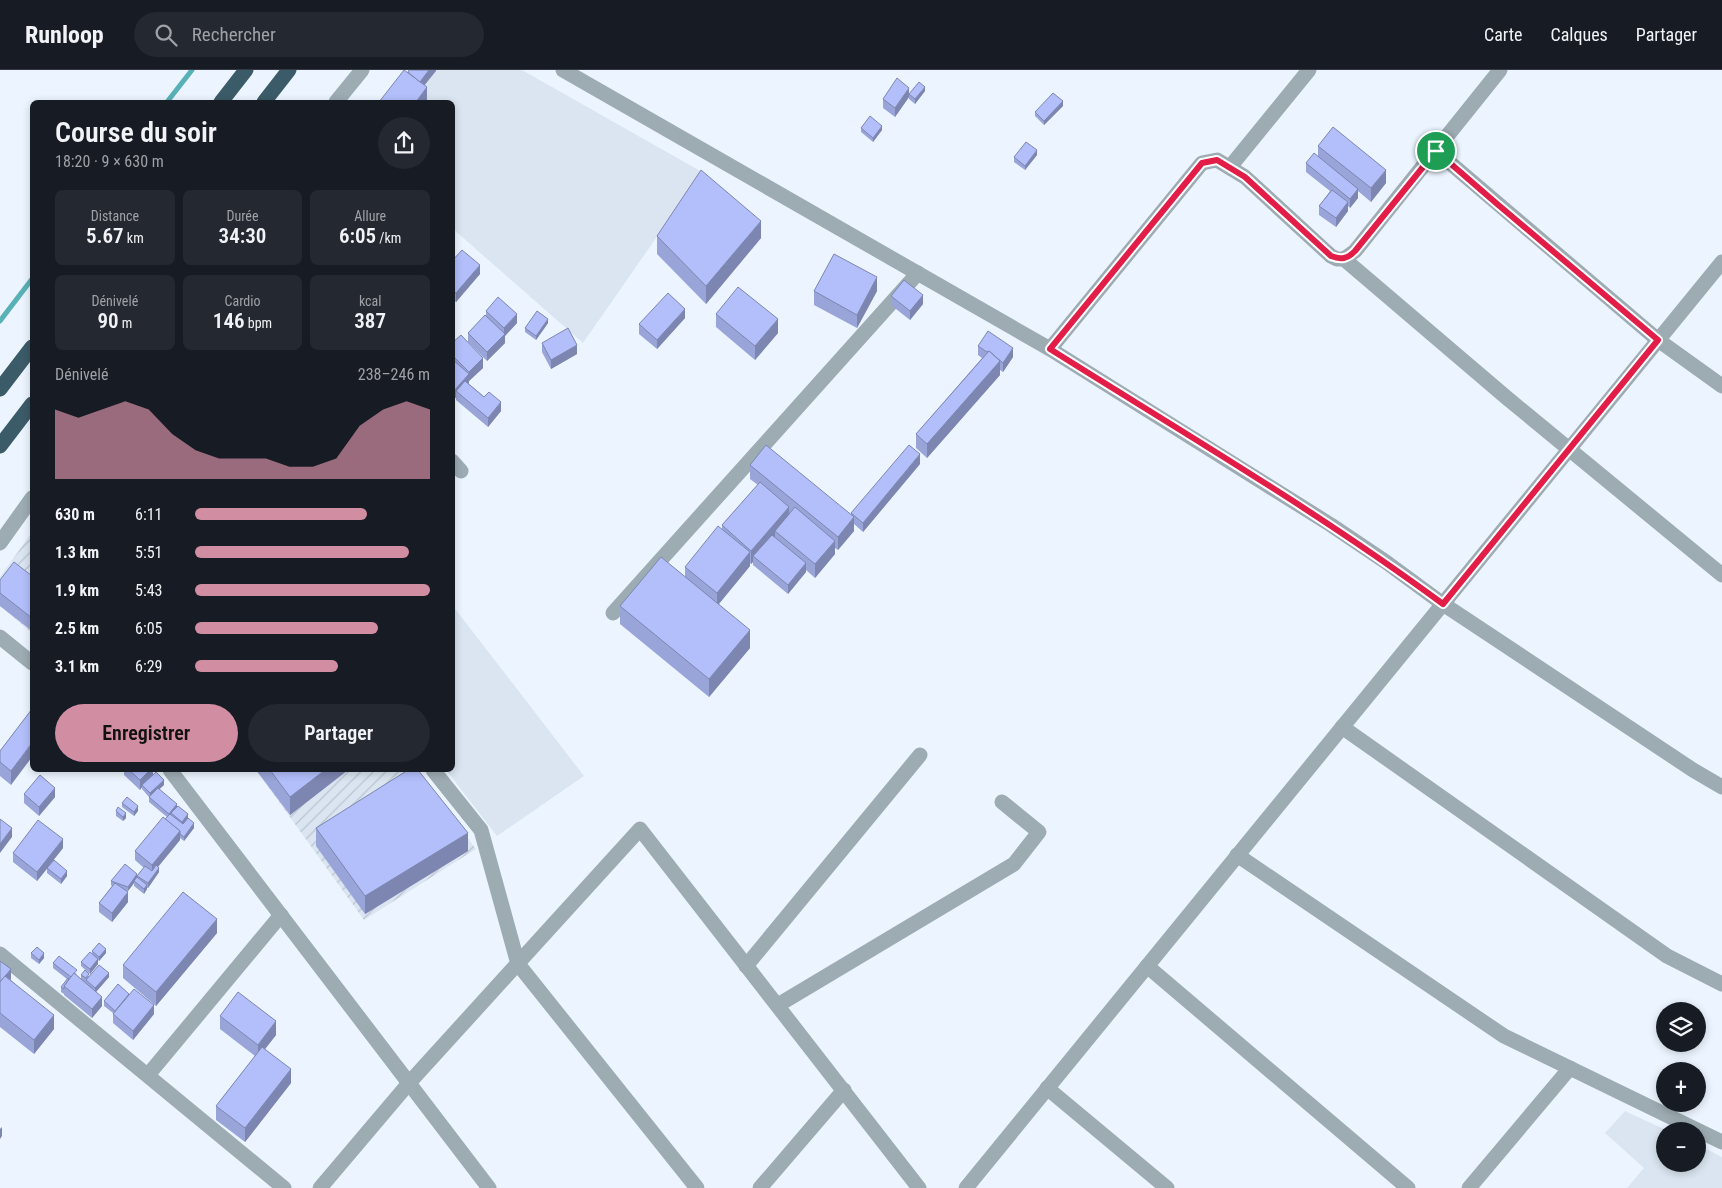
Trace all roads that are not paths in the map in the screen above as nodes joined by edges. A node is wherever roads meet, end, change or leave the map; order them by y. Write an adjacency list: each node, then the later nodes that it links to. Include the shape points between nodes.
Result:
1 (246, 70): 7 (highway)
2 (289, 70): 8 (highway)
3 (362, 70): 9 (street)
4 (563, 70): 14 (street)
5 (1309, 70): 11 (street)
6 (1500, 70): 10 (street)
7 (222, 100)
8 (266, 100)
9 (338, 100)
10 (1436, 151): 12 (street, via 1355,251); 15 (street)
11 (1230, 166): 12 (street, via 1331,256); 16 (street, via 1217,160 1202,163)
12 (1344, 259): 22 (street)
13 (1722, 262): 15 (street)
14 (918, 273): 16 (street); 27 (street)
15 (1658, 340): 18 (street); 22 (street)
16 (1050, 349): 26 (street, via 1331,525)
17 (30, 350): 19 (highway)
18 (1722, 386)
19 (0, 389)
20 (30, 407): 21 (highway)
21 (0, 446)
22 (1570, 449): 25 (street); 26 (street)
23 (30, 501): 24 (street)
24 (0, 543)
25 (1722, 575)
26 (1443, 604): 30 (street); 34 (street)
27 (613, 613)
28 (0, 637): 29 (street)
29 (30, 661)
30 (1342, 727): 36 (street); 42 (street, via 1668,956)
31 (920, 755): 40 (street)
32 (172, 772): 37 (street)
33 (435, 772): 39 (street, via 481,830)
34 (1722, 787)
35 (1002, 802): 43 (street, via 1039,832 1014,864)
36 (1237, 855): 41 (street); 44 (street, via 1504,1036)
37 (281, 915): 45 (street); 46 (street)
38 (0, 954): 45 (street)
39 (518, 964): 40 (street, via 640,829); 46 (street); 53 (street)
40 (746, 966): 43 (street)
41 (1147, 966): 47 (street); 58 (street)
42 (1722, 984)
43 (778, 1005): 48 (street)
44 (1570, 1068): 49 (street); 59 (street)
45 (148, 1075): 50 (street)
46 (409, 1084): 51 (street); 52 (street)
47 (1047, 1088): 56 (street); 57 (street)
48 (844, 1090): 54 (street); 55 (street)
49 (1722, 1142)
50 (284, 1188)
51 (320, 1188)
52 (489, 1188)
53 (697, 1188)
54 (760, 1188)
55 (919, 1188)
56 (966, 1188)
57 (1166, 1188)
58 (1408, 1188)
59 (1469, 1188)

